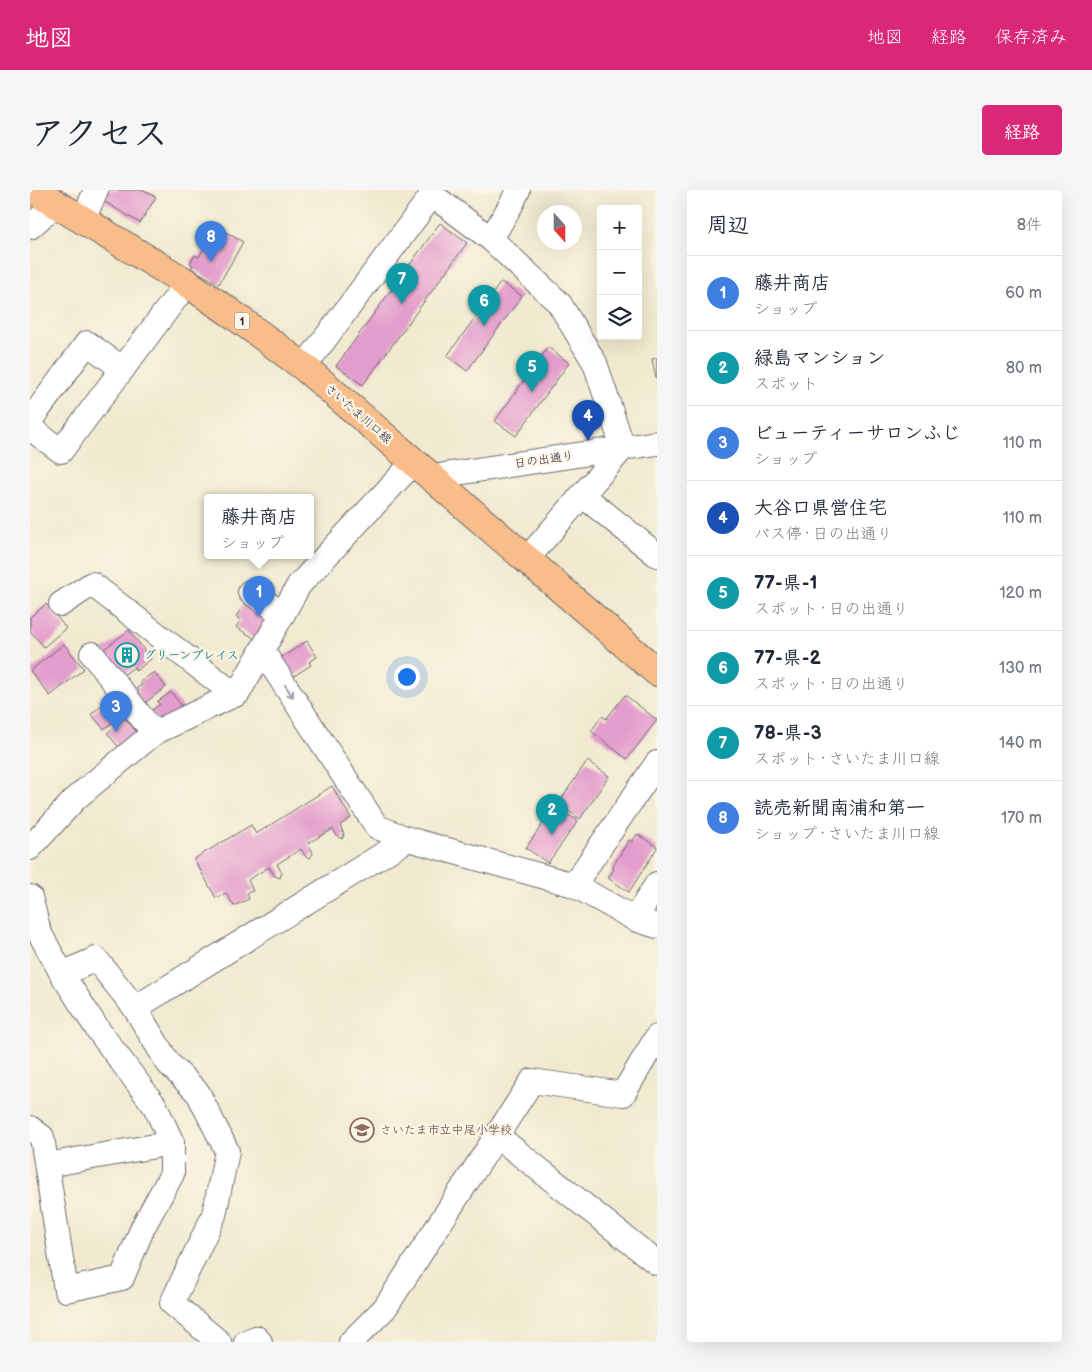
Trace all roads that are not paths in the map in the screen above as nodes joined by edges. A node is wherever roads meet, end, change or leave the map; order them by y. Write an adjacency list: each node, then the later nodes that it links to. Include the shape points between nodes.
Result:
1 (96, 190): 4 (street)
2 (518, 190): 6 (street)
3 (45, 197): 4 (main road, さいたま川口線 / 1); 5 (street)
4 (83, 220): 7 (main road, さいたま川口線 / 1)
5 (30, 227)
6 (490, 239): 8 (street, via 432,195); 13 (street, via 559,303 595,364)
7 (187, 283): 8 (main road, さいたま川口線 / 1); 9 (street)
8 (304, 367): 14 (main road, さいたま川口線 / 1)
9 (123, 368): 10 (street, via 87,344); 11 (street, via 61,452)
10 (30, 420)
11 (30, 428)
12 (657, 443): 13 (street, 日の出通り)
13 (623, 448): 14 (street, 日の出通り, via 450,474); 15 (street)
14 (423, 470): 17 (main road, さいたま川口線 / 1); 20 (street, via 299,585)
15 (582, 495): 16 (street); 17 (street)
16 (657, 555)
17 (526, 560): 23 (main road, さいたま川口線 / 1)
18 (250, 592): 20 (street)
19 (62, 604): 24 (street, via 92,584)
20 (283, 614): 21 (street)
21 (262, 650): 24 (street); 27 (street, one-way to 27, via 377,827)
22 (92, 654): 25 (street)
23 (657, 672)
24 (235, 695): 25 (street)
25 (154, 733): 28 (street, via 76,798)
26 (657, 763): 30 (street)
27 (408, 839): 30 (street); 34 (street)
28 (30, 848)
29 (657, 884): 32 (street)
30 (574, 885): 32 (street)
31 (30, 897): 33 (street, via 39,932)
32 (646, 922)
33 (62, 974): 34 (street, via 96,960); 38 (street, via 98,1030 155,1106)
34 (135, 1008): 41 (street, via 168,1063 198,1093 227,1151 214,1215 172,1303)
35 (657, 1037): 37 (street, via 623,1094 532,1081)
36 (30, 1128): 39 (street, via 42,1137)
37 (497, 1136): 40 (street); 44 (street, via 385,1308)
38 (172, 1143): 39 (street); 39 (street, via 172,1174 143,1227 122,1278 66,1290)
39 (47, 1166)
40 (657, 1263)
41 (219, 1342)
42 (246, 1342): 43 (street, via 256,1338)
43 (260, 1342)
44 (351, 1342)

